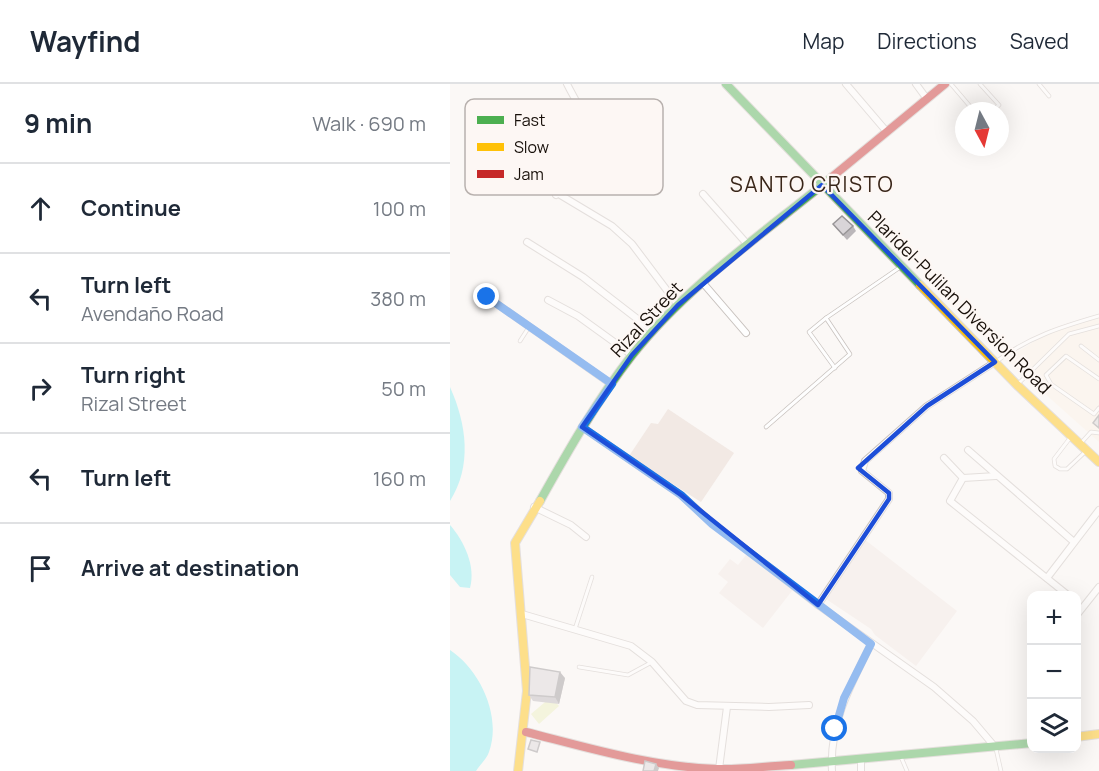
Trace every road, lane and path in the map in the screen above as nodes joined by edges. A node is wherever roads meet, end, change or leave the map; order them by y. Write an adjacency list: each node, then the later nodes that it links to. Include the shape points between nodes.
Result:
1 (567, 84): 10 (street)
2 (726, 84): 15 (main road, Plaridel-Pulilan Diversion Road)
3 (846, 84): 14 (street)
4 (916, 84): 11 (street)
5 (945, 84): 11 (main road, Rizal Street)
6 (951, 84): 12 (lane)
7 (980, 84): 13 (lane)
8 (1039, 84): 9 (lane)
9 (1049, 96)
10 (575, 99)
11 (927, 99): 14 (main road, Rizal Street)
12 (966, 102)
13 (996, 102)
14 (887, 132): 15 (main road, Rizal Street)
15 (822, 184): 19 (main road, Rizal Street); 20 (main road, Plaridel-Pulilan Diversion Road)
16 (703, 194): 19 (street)
17 (556, 195): 24 (street, via 622,235)
18 (527, 242): 29 (street, via 592,283)
19 (748, 246): 21 (main road, Rizal Street)
20 (902, 266): 26 (lane); 35 (main road, Plaridel-Pulilan Diversion Road)
21 (703, 283): 24 (main road, Rizal Street); 30 (street)
22 (487, 297): 27 (street)
23 (548, 300): 33 (street, via 578,316)
24 (678, 305): 29 (main road, Rizal Street)
25 (1099, 316): 35 (lane, via 1042,333)
26 (826, 318): 36 (lane, via 850,354); 36 (lane, via 809,332)
27 (530, 325): 31 (lane); 38 (street)
28 (1099, 326): 39 (lane, via 1069,334)
29 (652, 331): 33 (main road, Rizal Street)
30 (746, 333)
31 (520, 341)
32 (1081, 346): 34 (lane)
33 (632, 355): 38 (main road, Rizal Street)
34 (1099, 360)
35 (995, 362): 39 (main road, Plaridel-Pulilan Diversion Road); 59 (street, via 927,406 865,461 862,471 889,493 889,499)
36 (835, 368): 42 (lane)
37 (1099, 379): 40 (lane, via 1066,356 1046,375 1051,384 1094,414)
38 (612, 384): 41 (main road, Rizal Street)
39 (1017, 385): 44 (main road, Plaridel-Pulilan Diversion Road)
40 (1099, 408)
41 (582, 427): 51 (main road, Rizal Street); 59 (street, via 681,495 712,524)
42 (766, 427)
43 (1099, 433): 45 (lane, via 1091,432)
44 (1071, 437): 45 (main road, Plaridel-Pulilan Diversion Road); 45 (lane, via 1054,459 1055,466 1067,469)
45 (1083, 447): 48 (main road, Plaridel-Pulilan Diversion Road)
46 (968, 450): 49 (street)
47 (944, 458): 50 (street)
48 (1099, 462)
49 (996, 476): 50 (street); 54 (street)
50 (963, 478): 56 (street, via 950,501)
51 (533, 507): 53 (street, via 571,525); 62 (main road, Rizal Street, via 515,543)
52 (1099, 510): 54 (street)
53 (586, 537)
54 (1074, 543): 56 (street)
55 (592, 577): 63 (lane)
56 (1047, 578): 58 (street)
57 (1099, 587): 60 (street)
58 (1063, 591)
59 (818, 605): 64 (street)
60 (1083, 606): 61 (street)
61 (1081, 609)
62 (522, 614): 63 (street); 69 (main road, Rizal Street, via 529,691)
63 (575, 631): 65 (street, via 631,646)
64 (871, 644): 73 (street, via 934,687); 76 (street, via 844,698 835,729)
65 (652, 662): 66 (lane, via 628,675); 68 (street, via 686,701)
66 (579, 667)
67 (809, 705): 68 (street)
68 (727, 706): 77 (street)
69 (526, 732): 77 (main road, via 624,757); 78 (main road, Rizal Street)
70 (1099, 734): 71 (main road)
71 (1081, 736)
72 (1027, 743): 73 (main road)
73 (996, 747): 74 (main road); 81 (lane)
74 (900, 756): 75 (main road); 80 (lane)
75 (861, 759): 76 (main road); 79 (street)
76 (832, 766): 77 (main road)
77 (725, 770)
78 (518, 771)
79 (861, 771)
80 (907, 771)
81 (1001, 771)

